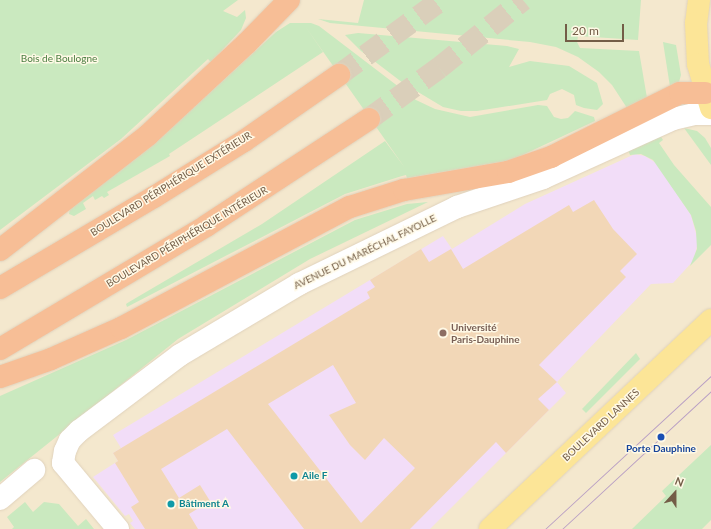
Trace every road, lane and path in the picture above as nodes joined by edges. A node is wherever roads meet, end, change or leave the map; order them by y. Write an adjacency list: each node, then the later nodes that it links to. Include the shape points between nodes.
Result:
1 (289, 0): 7 (highway, via 247,43 148,135)
2 (698, 0): 4 (main road, via 696,49)
3 (339, 75): 8 (highway, BOULEVARD PÉRIPHÉRIQUE EXTÉRIEUR, via 244,141)
4 (708, 101): 11 (highway, via 680,93 551,156 508,172 404,190 350,207 121,328 51,359)
5 (711, 114): 14 (street, AVENUE DU MARÉCHAL FAYOLLE, via 694,114 672,119 543,178 457,207 299,284 180,355 70,440 63,463)
6 (369, 118): 10 (highway, BOULEVARD PÉRIPHÉRIQUE INTÉRIEUR, via 206,226)
7 (0, 250)
8 (0, 288)
9 (711, 320): 15 (main road, BOULEVARD LANNES)
10 (0, 349)
11 (0, 377)
12 (34, 470): 13 (street)
13 (0, 499)
14 (118, 529)
15 (490, 529)

